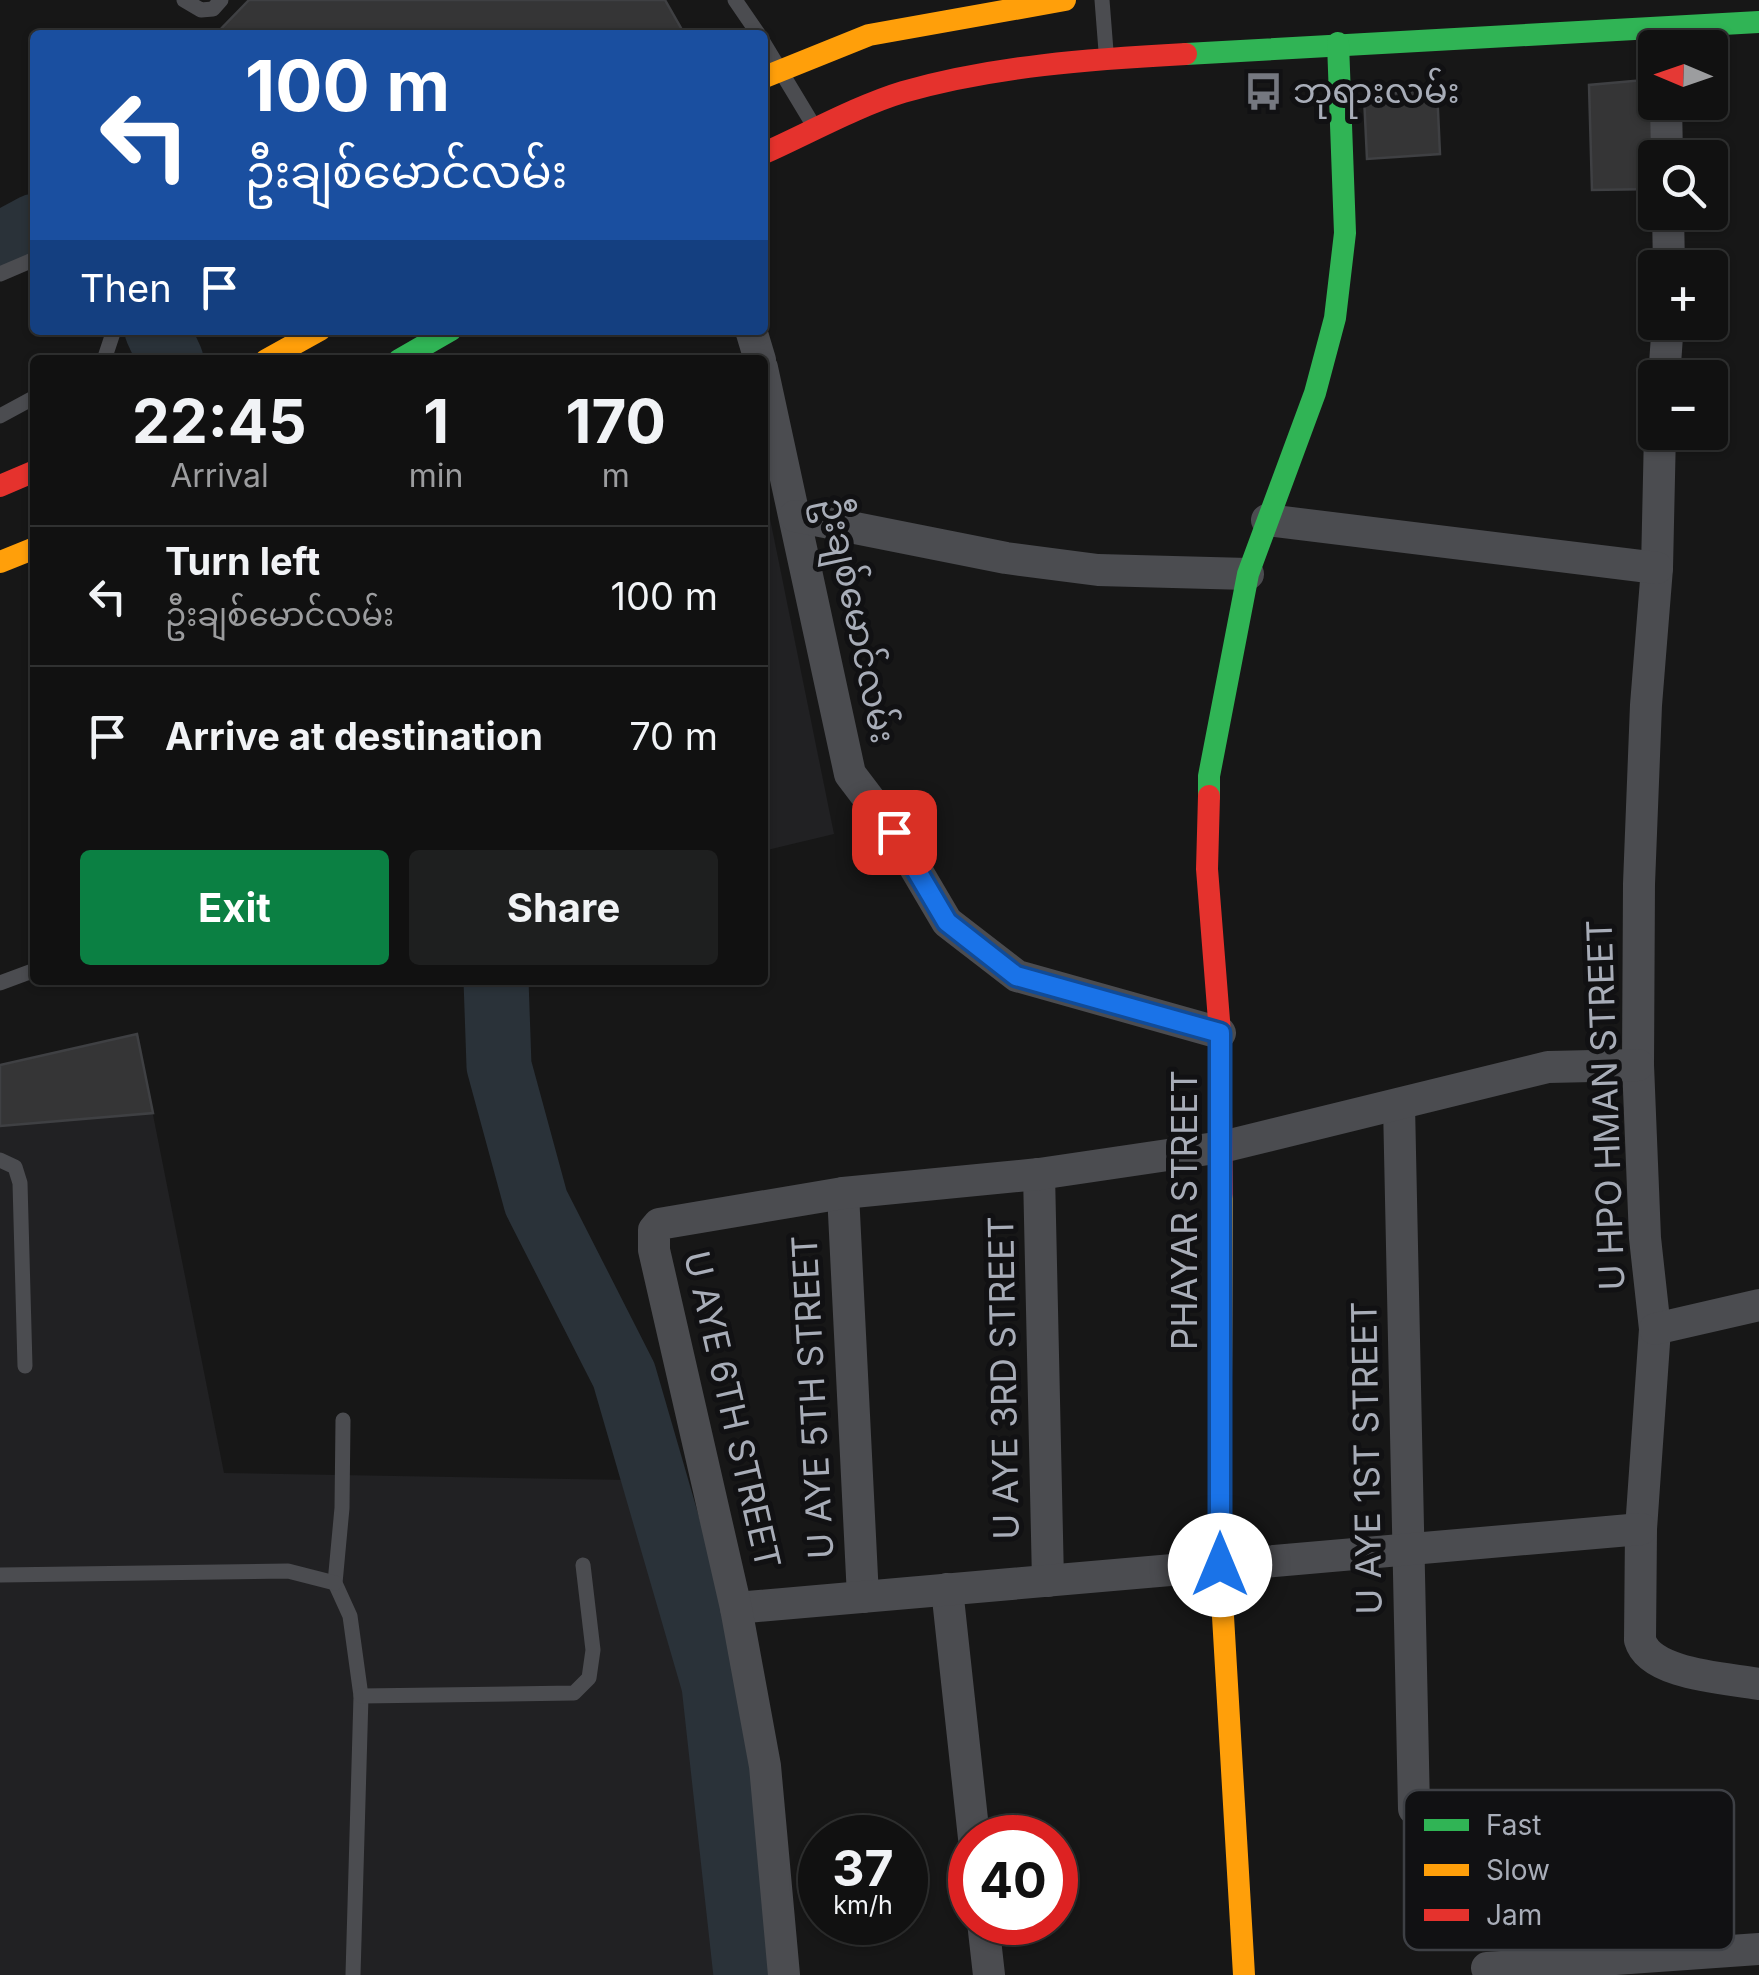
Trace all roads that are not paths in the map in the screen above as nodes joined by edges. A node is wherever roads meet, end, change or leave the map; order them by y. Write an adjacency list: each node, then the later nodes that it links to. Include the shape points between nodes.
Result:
1 (184, 0): 2 (lane, via 200,10)
2 (221, 0)
3 (736, 0): 7 (lane)
4 (1065, 0): 12 (street, via 870,36)
5 (1102, 0): 11 (lane)
6 (1759, 22): 8 (street)
7 (756, 30)
8 (1709, 30)
9 (1638, 33): 10 (street, via 1566,24)
10 (1338, 43): 11 (street); 28 (street, PHAYAR STREET, via 1345,234 1335,318)
11 (1106, 58): 13 (street, via 944,82)
12 (772, 73): 13 (lane)
13 (815, 128): 14 (street)
14 (768, 151)
15 (30, 261): 16 (lane)
16 (0, 274)
17 (311, 335): 19 (street)
18 (442, 335): 20 (street)
19 (275, 355)
20 (408, 355)
21 (768, 396): 27 (street, ဦးချစ်မောင်လမ်း)
22 (30, 400): 23 (lane)
23 (0, 416)
24 (1660, 450): 31 (street, U HPO HMAN STREET)
25 (30, 472): 26 (street)
26 (0, 486)
27 (794, 516): 32 (street, via 1098,570); 35 (street, ဦးချစ်မောင်လမ်း, via 850,774 894,832 947,922 1016,976)
28 (1268, 520): 31 (street); 32 (street, PHAYAR STREET)
29 (30, 550): 30 (street)
30 (0, 562)
31 (1657, 568): 36 (street, U HPO HMAN STREET, via 1638,884)
32 (1248, 574): 35 (street, PHAYAR STREET, via 1210,776 1208,870)
33 (30, 972): 34 (lane)
34 (0, 983)
35 (1220, 1033): 38 (street, PHAYAR STREET)
36 (1638, 1065): 37 (street, via 1548,1067); 43 (street, U HPO HMAN STREET)
37 (1399, 1105): 38 (street); 47 (street, U AYE 1ST STREET)
38 (1222, 1147): 40 (street); 49 (street, PHAYAR STREET)
39 (0, 1160): 44 (lane, via 15,1167 20,1183)
40 (1040, 1174): 41 (street); 51 (street, U AYE 3RD STREET)
41 (843, 1194): 54 (street, U AYE 5TH STREET); 55 (street, U AYE 6TH STREET, via 667,1222 654,1230)
42 (1759, 1305): 43 (street)
43 (1655, 1329): 46 (street, U HPO HMAN STREET)
44 (25, 1366)
45 (343, 1420): 52 (lane)
46 (1641, 1530): 47 (street); 56 (street, U HPO HMAN STREET, via 1643,1650 1671,1668)
47 (1408, 1549): 49 (street); 58 (street, U AYE 1ST STREET)
48 (583, 1565): 57 (lane, via 593,1650 589,1678 574,1693)
49 (1220, 1565): 51 (street); 68 (street, PHAYAR STREET)
50 (0, 1575): 52 (lane, via 288,1571)
51 (1048, 1581): 53 (street)
52 (335, 1583): 57 (lane, via 350,1616)
53 (947, 1589): 54 (street); 59 (street)
54 (863, 1597): 55 (street)
55 (736, 1608): 66 (street, U AYE 6TH STREET, via 765,1766)
56 (1759, 1684)
57 (361, 1696): 65 (lane)
58 (1414, 1790)
59 (972, 1815)
60 (986, 1945): 67 (street)
61 (1759, 1948): 63 (street)
62 (1732, 1950): 64 (street)
63 (1734, 1950)
64 (1486, 1968)
65 (352, 1975)
66 (784, 1975)
67 (989, 1975)
68 (1244, 1975)

